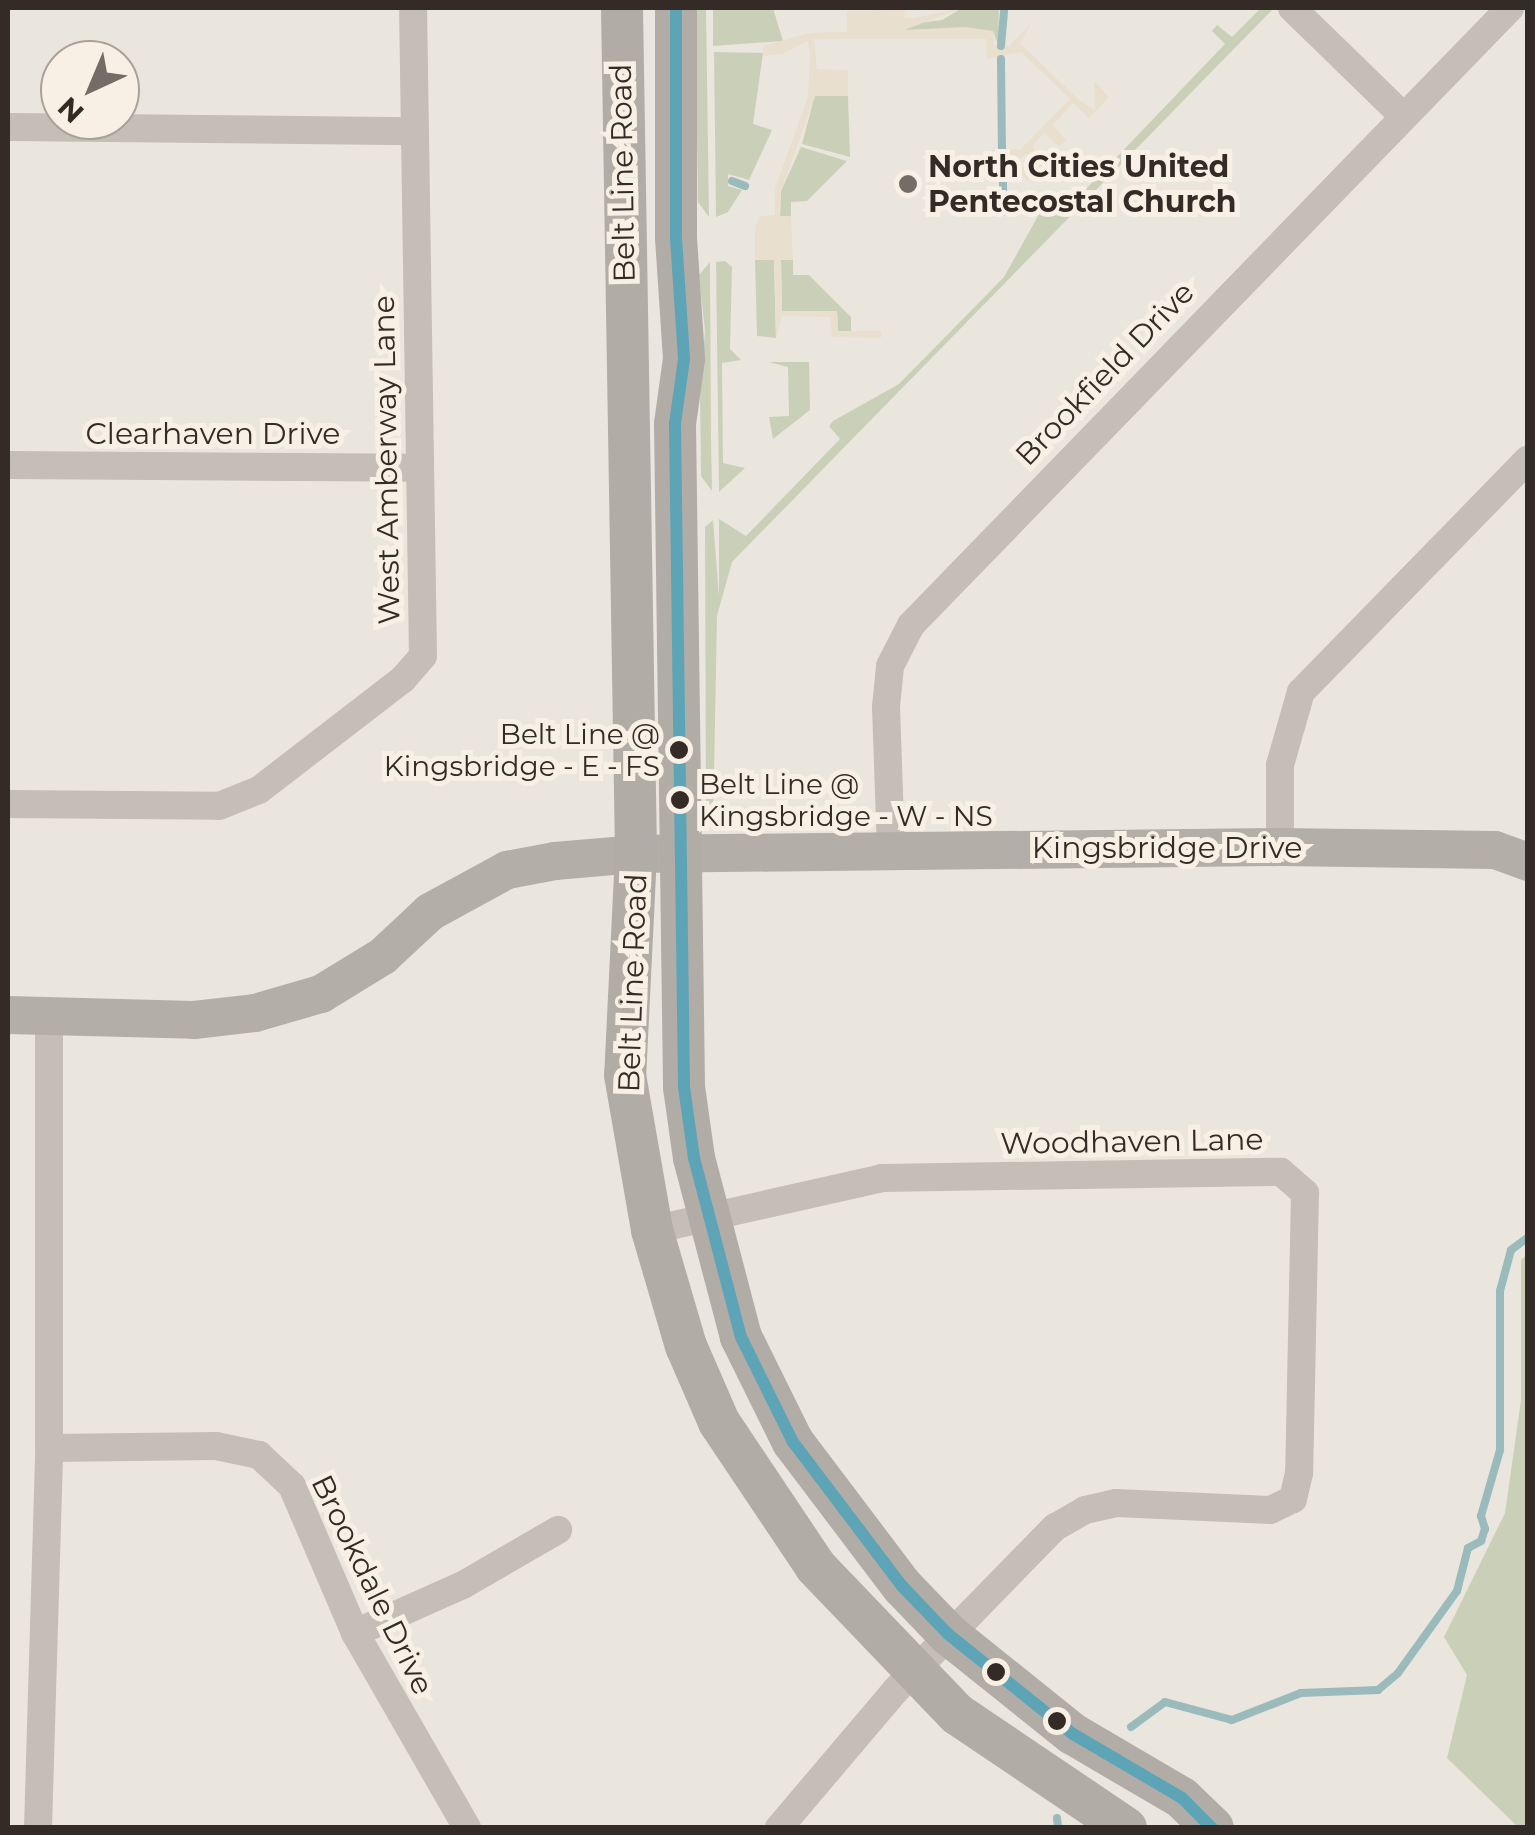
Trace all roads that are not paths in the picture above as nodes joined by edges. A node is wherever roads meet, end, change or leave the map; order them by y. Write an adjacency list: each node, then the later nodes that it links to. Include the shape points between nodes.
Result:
1 (412, 8): 8 (street, West Amberway Lane)
2 (622, 8): 10 (main road, Belt Line Road)
3 (676, 8): 9 (main road, Belt Line Road)
4 (1292, 8): 6 (street)
5 (1510, 8): 6 (street, Brookfield Drive)
6 (1403, 116): 16 (street, Brookfield Drive, via 911,626 890,666 886,707)
7 (8, 127): 8 (street)
8 (414, 131): 13 (street, West Amberway Lane)
9 (676, 238): 10 (main road); 18 (main road, Belt Line Road, via 684,359 675,424)
10 (623, 239): 17 (main road, Belt Line Road)
11 (1528, 458): 15 (street, via 1301,692 1280,765)
12 (8, 465): 13 (street, Clearhaven Drive)
13 (418, 468): 14 (street, West Amberway Lane, via 423,656 404,678 259,790 219,806)
14 (8, 804)
15 (1280, 847): 16 (street, Kingsbridge Drive); 19 (street, Kingsbridge Drive, via 1495,850)
16 (891, 850): 18 (street, Kingsbridge Drive)
17 (636, 854): 18 (street, Kingsbridge Drive); 20 (street, Kingsbridge Drive, via 506,870 430,912 383,956 321,994 255,1013 194,1020); 23 (main road, Belt Line Road, via 624,1075)
18 (682, 855): 22 (main road, Belt Line Road, via 684,1086)
19 (1528, 862)
20 (50, 1014): 21 (street, Kingsbridge Drive); 24 (street)
21 (8, 1015)
22 (708, 1220): 23 (street, Woodhaven Lane); 27 (main road, Belt Line Road, via 741,1337 792,1442 902,1586); 27 (street, Woodhaven Lane, via 882,1178 1281,1172 1305,1193 1300,1473 1293,1500 1270,1510 1116,1503 1085,1510 1018,1558)
23 (652, 1230): 28 (main road, Belt Line Road, via 696,1371 747,1470 816,1567)
24 (49, 1448): 26 (street, Brookdale Drive, via 216,1446 260,1455 292,1486); 29 (street)
25 (558, 1530): 26 (street, via 463,1585)
26 (355, 1633): 30 (street, Brookdale Drive)
27 (948, 1634): 28 (street); 33 (main road, Belt Line Road, via 1073,1734 1182,1798)
28 (912, 1672): 31 (street); 32 (main road, Belt Line Road, via 957,1714)
29 (38, 1828)
30 (467, 1828)
31 (779, 1828)
32 (1126, 1828)
33 (1213, 1828)

